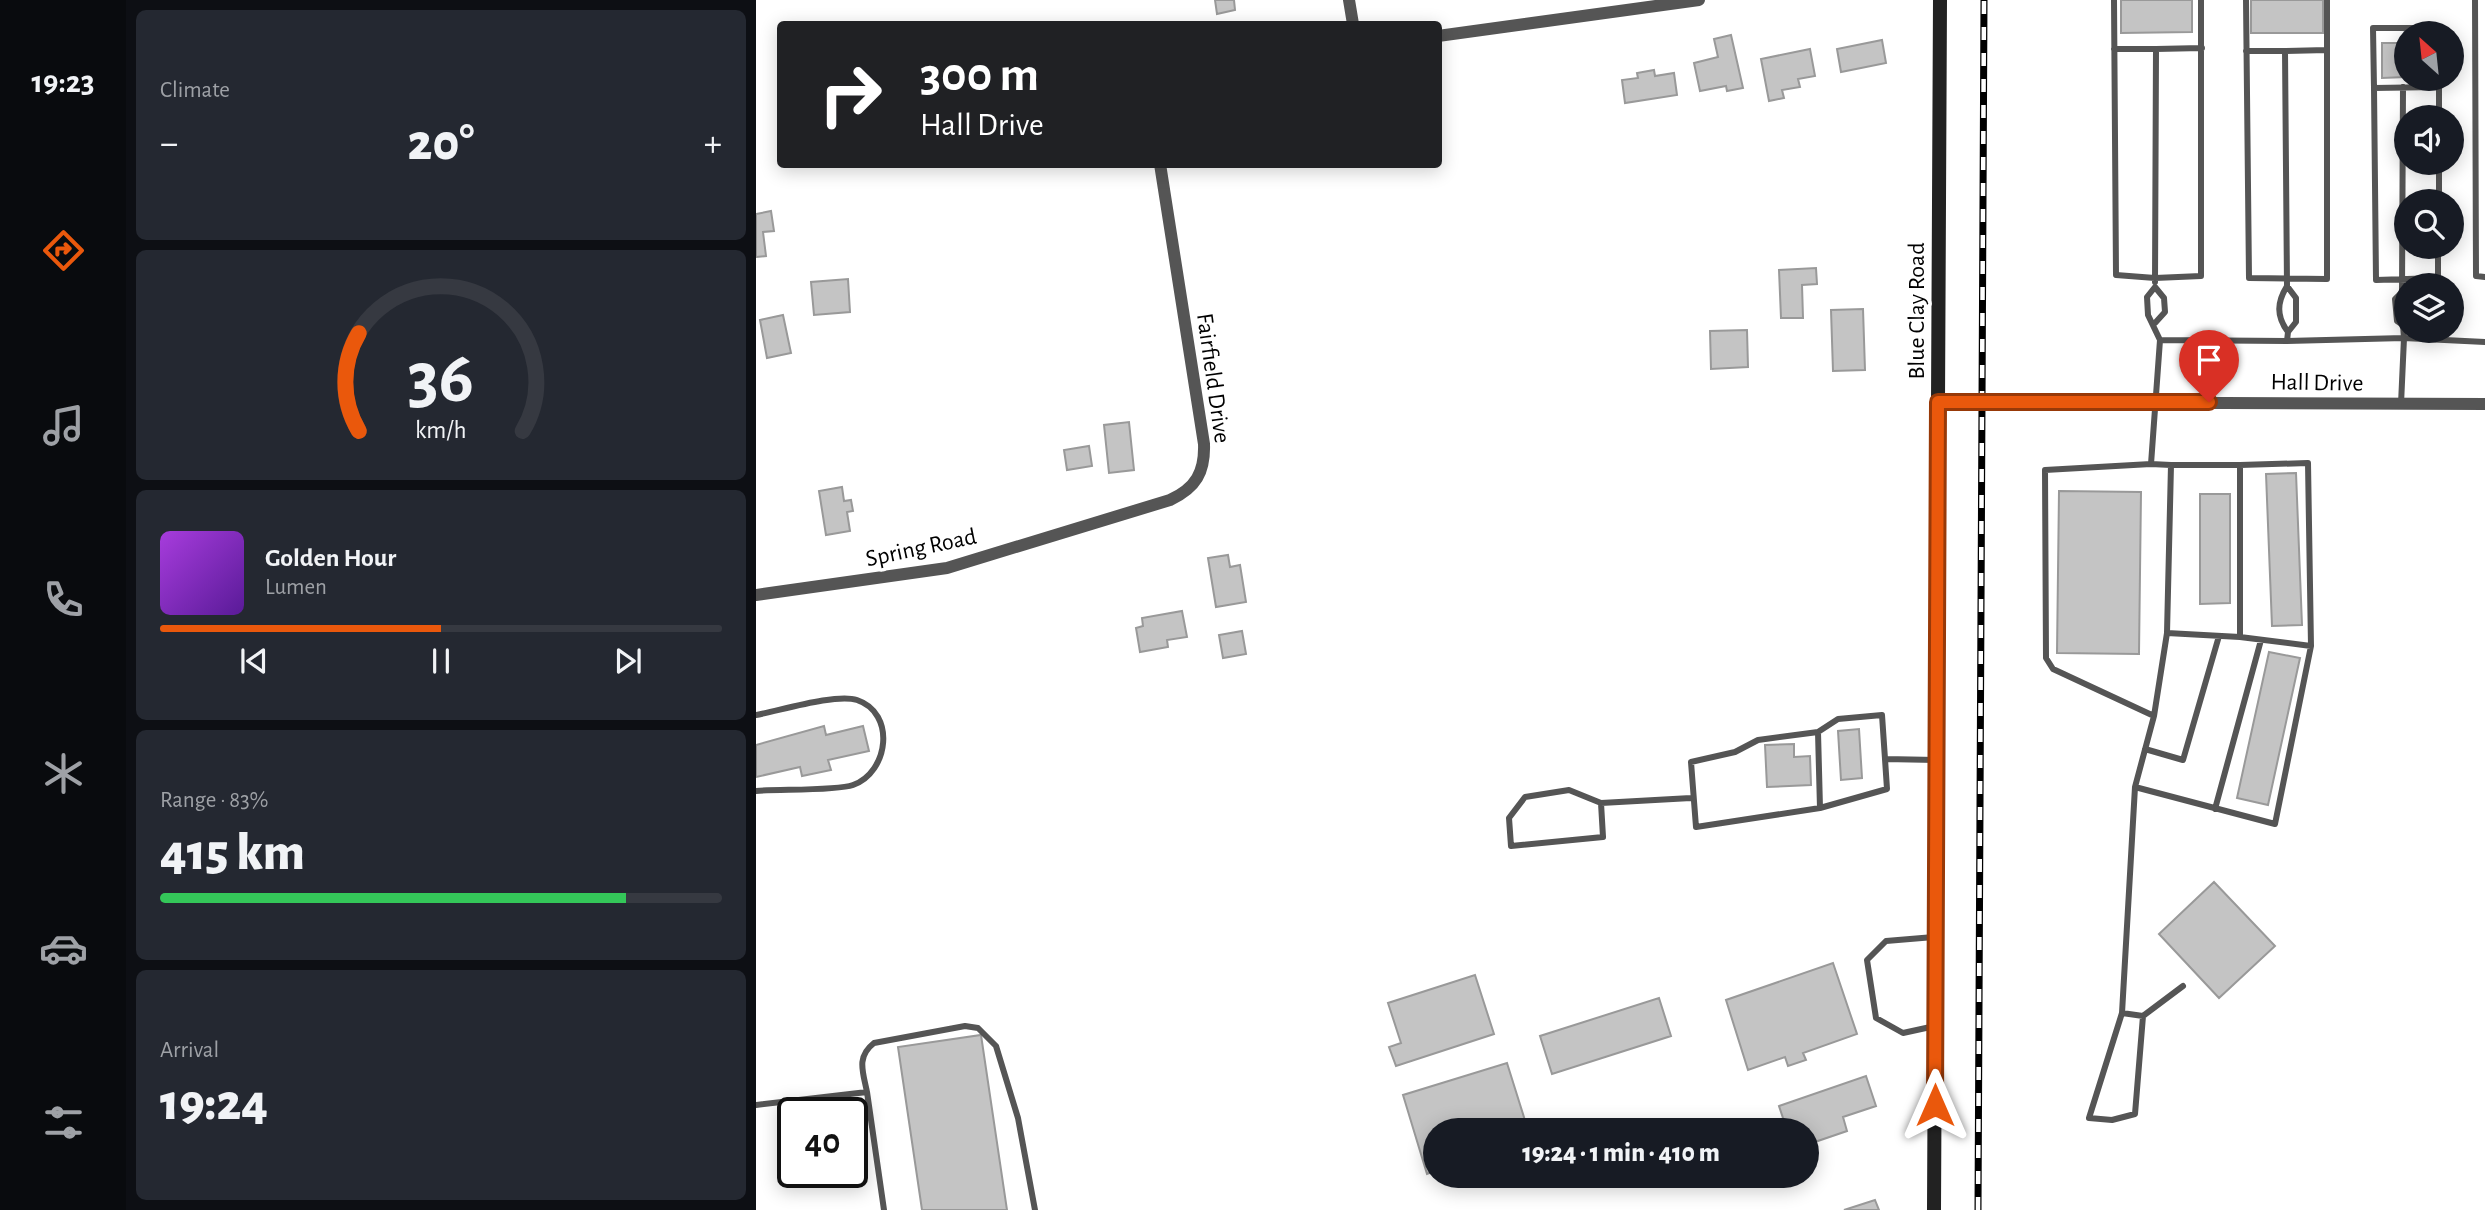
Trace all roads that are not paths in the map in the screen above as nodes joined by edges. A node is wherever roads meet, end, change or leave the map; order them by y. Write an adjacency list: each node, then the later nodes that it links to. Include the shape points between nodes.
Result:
1 (1349, 0): 9 (street)
2 (1699, 0): 11 (street)
3 (1940, 0): 40 (street, Blue Clay Road)
4 (2114, 0): 12 (lane)
5 (2201, 0): 13 (lane)
6 (2246, 0): 18 (lane)
7 (2327, 0): 16 (lane)
8 (2475, 0): 17 (lane)
9 (1352, 21)
10 (2394, 28): 21 (lane, via 2373,28)
11 (1442, 35)
12 (2115, 48): 14 (lane); 27 (lane, via 2116,275)
13 (2202, 48): 14 (lane); 27 (lane, via 2201,276)
14 (2156, 49): 27 (lane)
15 (2485, 49): 17 (lane)
16 (2327, 50): 19 (lane); 25 (lane, via 2327,279)
17 (2475, 50): 26 (lane, via 2476,276)
18 (2246, 51): 19 (lane); 25 (lane, via 2249,278)
19 (2285, 51): 25 (lane)
20 (2394, 87): 21 (lane)
21 (2374, 88): 28 (lane, via 2376,280)
22 (2403, 91): 24 (lane)
23 (1161, 168): 46 (street, Fairfield Drive, via 1204,444 1203,469 1181,494)
24 (2402, 273)
25 (2287, 276): 29 (lane)
26 (2485, 277)
27 (2155, 278): 30 (lane)
28 (2394, 279)
29 (2287, 286): 32 (lane, via 2279,304 2281,323); 32 (lane, via 2296,298 2296,322)
30 (2155, 287): 31 (lane, via 2147,297 2148,315); 31 (lane, via 2164,298 2165,312)
31 (2155, 323): 34 (lane)
32 (2288, 332): 35 (lane)
33 (2394, 338): 35 (lane)
34 (2160, 340): 35 (lane); 39 (lane)
35 (2287, 341)
36 (2464, 341): 37 (lane)
37 (2485, 342)
38 (2404, 343): 41 (lane)
39 (2154, 401): 40 (street, Hall Drive); 41 (street, Hall Drive); 43 (lane)
40 (1938, 402): 58 (street, Blue Clay Road)
41 (2401, 404): 42 (street, Hall Drive)
42 (2485, 404)
43 (2151, 464): 44 (lane); 54 (lane, via 2045,470 2046,658 2053,669)
44 (2171, 465): 45 (lane); 48 (lane)
45 (2240, 465): 50 (lane); 52 (lane, via 2308,463)
46 (1090, 524): 47 (street, Spring Road, via 947,568)
47 (756, 595)
48 (2167, 633): 49 (lane); 54 (lane)
49 (2218, 636): 50 (lane); 56 (lane, via 2183,760)
50 (2240, 637): 51 (lane)
51 (2261, 640): 52 (lane); 64 (lane)
52 (2311, 646): 64 (lane, via 2275,824)
53 (756, 715): 60 (lane, via 857,700 879,722 884,741 876,767 852,786)
54 (2154, 716): 56 (lane)
55 (1818, 732): 57 (lane, via 1838,719 1882,715); 61 (lane, via 1758,740 1735,752 1691,762); 63 (lane)
56 (2145, 749): 59 (lane)
57 (1885, 759): 58 (lane); 63 (lane, via 1887,789)
58 (1936, 760): 65 (street, Blue Clay Road)
59 (2135, 787): 64 (lane); 67 (lane)
60 (756, 791)
61 (1691, 798): 62 (lane); 63 (lane, via 1696,827)
62 (1601, 803): 62 (lane, via 1569,790 1525,797 1508,818 1511,845 1603,837)
63 (1820, 808)
64 (2215, 808)
65 (1934, 937): 69 (street, Blue Clay Road); 69 (lane, via 1886,941 1867,960 1876,1018 1903,1033)
66 (2183, 986): 68 (lane)
67 (2122, 1013): 68 (lane); 68 (lane, via 2089,1118 2112,1120 2135,1114)
68 (2143, 1016)
69 (1935, 1026): 74 (street, Blue Clay Road)
70 (867, 1092): 71 (lane); 72 (lane); 73 (lane, via 861,1061 874,1043 965,1026 988,1034 1018,1118)
71 (756, 1105)
72 (884, 1210)
73 (1035, 1210)
74 (1934, 1210)

